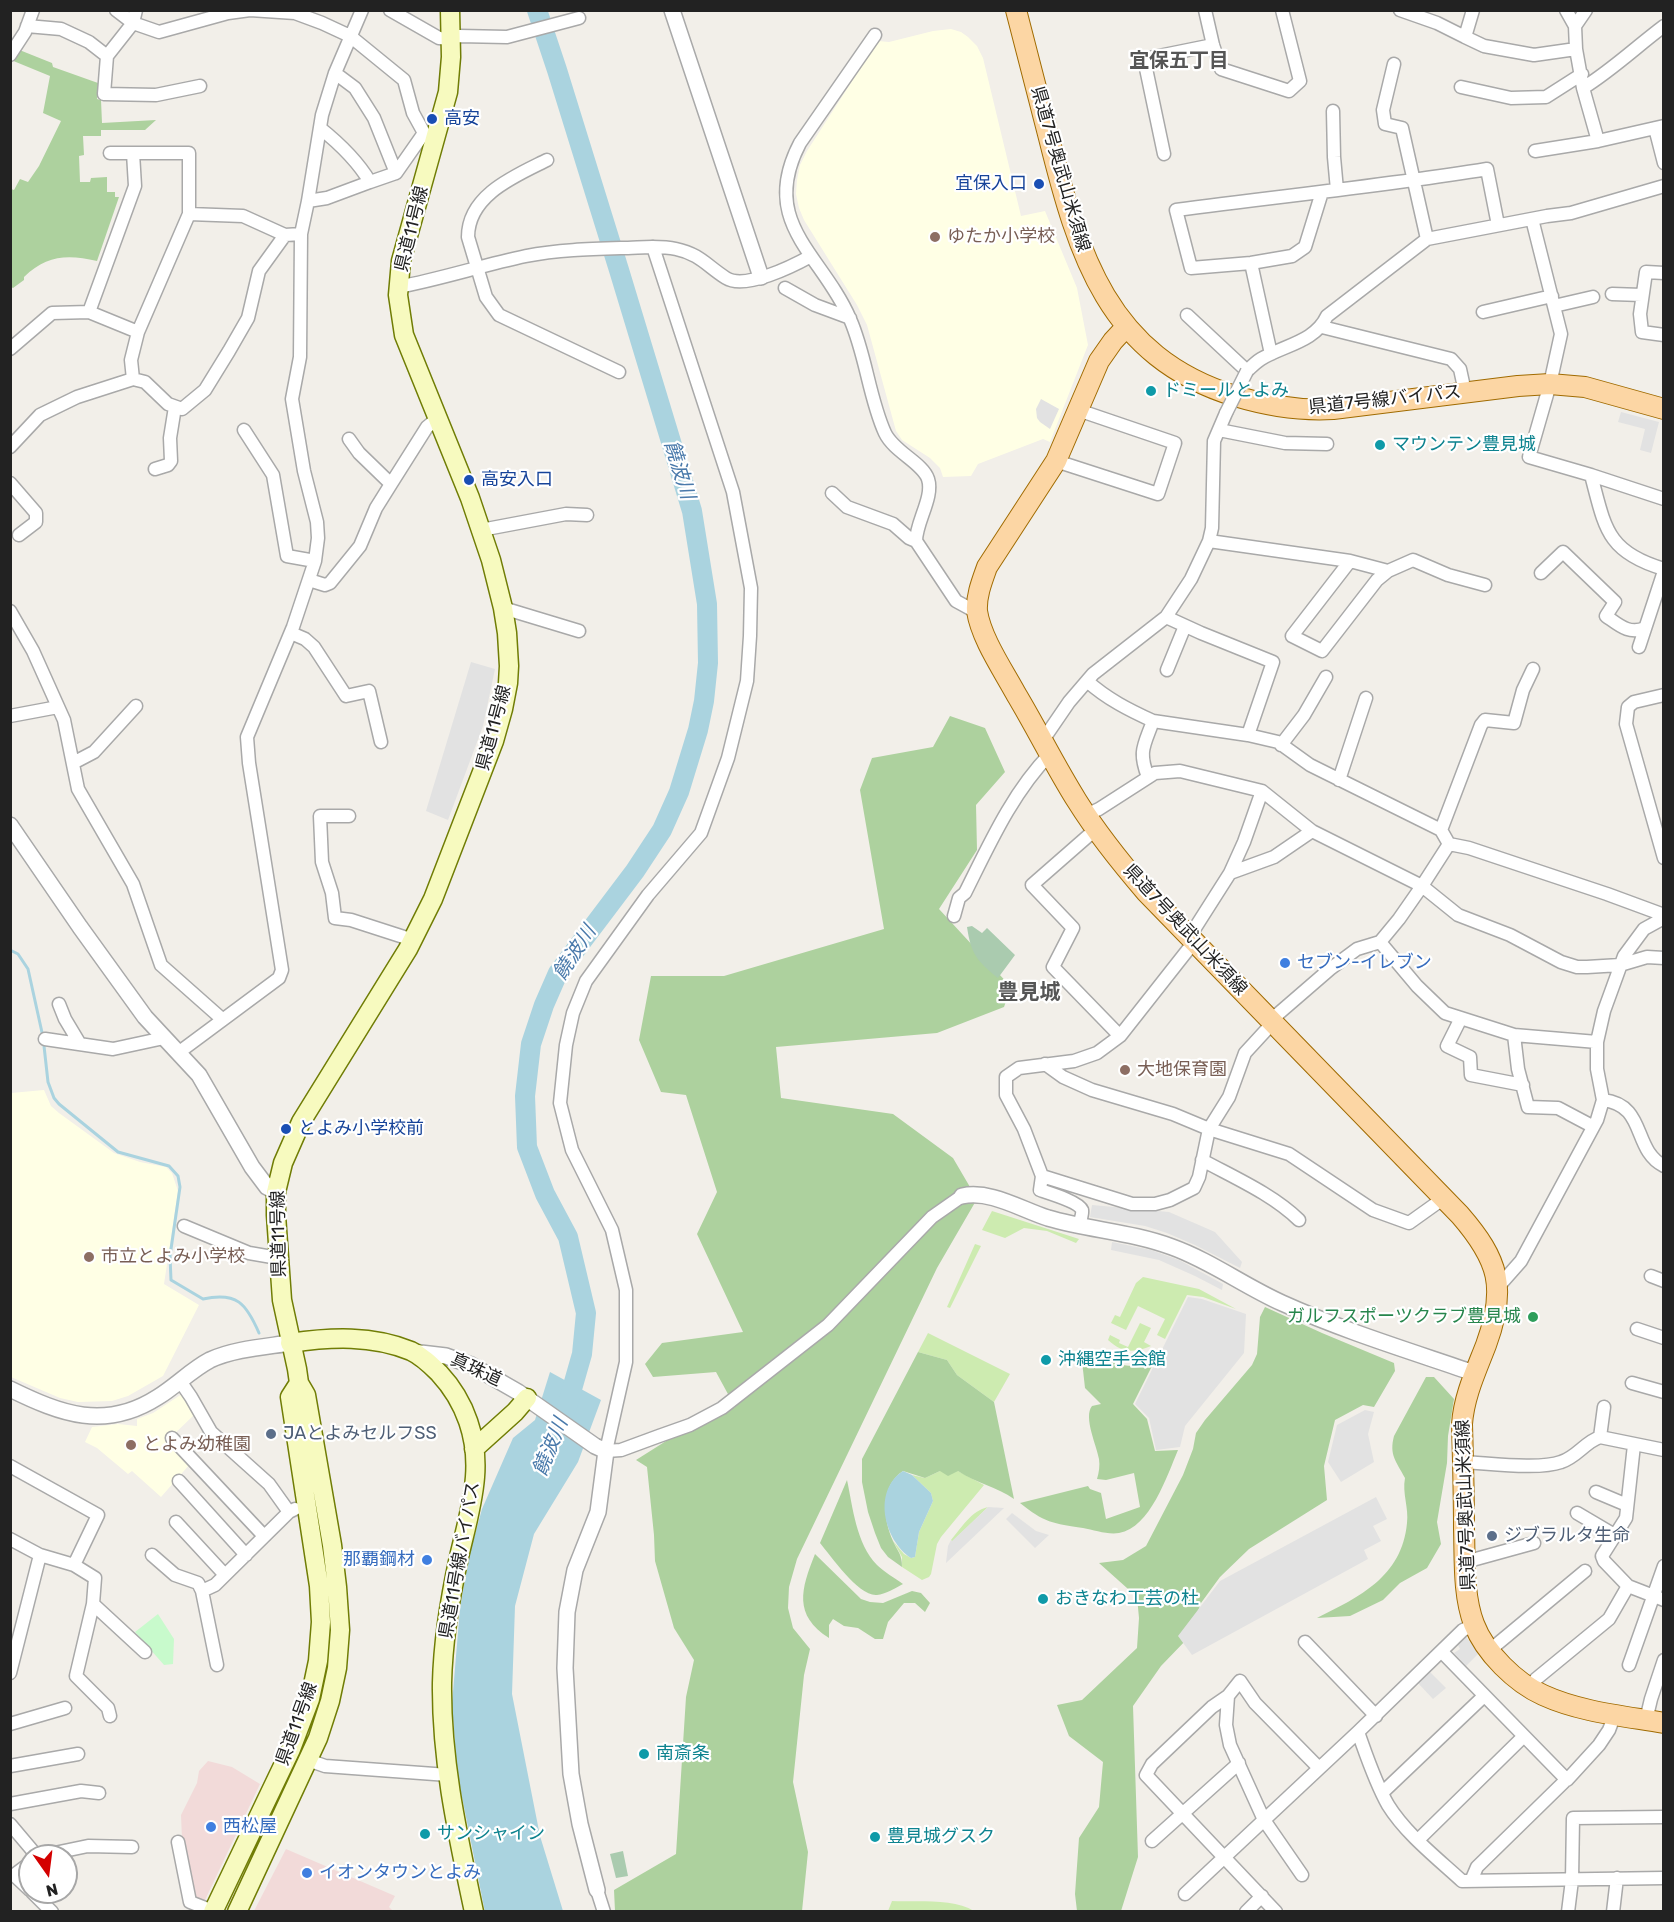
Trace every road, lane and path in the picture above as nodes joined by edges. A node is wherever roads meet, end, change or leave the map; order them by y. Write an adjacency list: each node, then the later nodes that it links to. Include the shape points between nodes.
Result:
1 (33, 10): 17 (street)
2 (116, 10): 15 (street)
3 (250, 10): 15 (street, via 159,32); 21 (street, via 296,13)
4 (362, 10): 21 (street)
5 (390, 10): 23 (street, via 439,38)
6 (450, 10): 23 (main road, 県道11号線)
7 (672, 10): 63 (street)
8 (1016, 10): 74 (main road, 県道7号奥武山米須線, via 1078,241 1107,302)
9 (1205, 10): 24 (street)
10 (1282, 10): 24 (street, via 1300,81 1289,91 1221,69)
11 (1400, 10): 22 (street)
12 (1473, 10): 22 (street)
13 (1566, 10): 18 (street)
14 (1586, 10): 18 (street)
15 (135, 17): 27 (street)
16 (577, 18): 23 (street, via 510,36)
17 (27, 26): 26 (street); 27 (street, via 60,28)
18 (1575, 26): 25 (street)
19 (1664, 26): 33 (street)
20 (874, 35): 59 (street, via 800,143 787,174 789,216)
21 (350, 36): 29 (street); 37 (street, via 404,80 413,113)
22 (1465, 37): 25 (street, via 1484,46 1534,55)
23 (451, 39): 37 (main road, 県道11号線, via 448,92)
24 (1212, 45): 42 (street, via 1144,59)
25 (1576, 49): 30 (street)
26 (10, 55)
27 (107, 56): 31 (street, via 104,94 156,95)
28 (1394, 64): 46 (street, via 1383,110 1385,124 1402,128)
29 (334, 73): 36 (street); 45 (street, via 355,88 374,118)
30 (1582, 74): 32 (street, via 1546,97 1511,98); 33 (street)
31 (200, 86)
32 (1461, 87)
33 (1583, 88): 38 (street)
34 (1333, 111): 49 (street)
35 (1659, 127): 38 (street); 44 (street)
36 (320, 128): 47 (street, via 361,166); 51 (street)
37 (429, 138): 45 (street); 64 (main road, 県道11号線)
38 (1598, 141): 39 (street)
39 (1535, 151)
40 (110, 153): 41 (street)
41 (133, 153): 52 (street, via 189,153); 70 (street, via 135,186)
42 (1164, 154)
43 (547, 160): 61 (street, via 511,178 474,211 468,237)
44 (1664, 163)
45 (396, 173): 47 (street)
46 (1414, 181): 49 (street); 54 (street, via 1487,170); 57 (street)
47 (370, 182): 51 (street)
48 (1664, 186): 53 (street, via 1571,213)
49 (1337, 190): 50 (street)
50 (1322, 192): 60 (street, via 1305,247 1292,256); 60 (street, via 1176,210 1191,268)
51 (308, 201): 55 (street)
52 (189, 214): 56 (street, via 243,216); 76 (street)
53 (1532, 219): 54 (street); 69 (street)
54 (1498, 225): 57 (street)
55 (301, 234): 56 (street); 106 (street, via 300,357 292,399 303,471 317,522)
56 (285, 235): 85 (street, via 259,271 248,318 205,390 182,409)
57 (1427, 239): 75 (street, via 1328,316)
58 (653, 247): 61 (street, via 579,249); 63 (street, via 690,253 733,281); 200 (street, via 733,492 751,588 750,636 742,703 728,758 701,833 648,895 586,981 566,1045 560,1103 572,1150 612,1230 626,1290 626,1362)
59 (812, 256): 63 (street); 73 (street)
60 (1251, 263): 79 (street)
61 (477, 268): 64 (street); 81 (street, via 486,297 499,315)
62 (1664, 273): 67 (street, via 1646,272)
63 (761, 277)
64 (398, 287): 88 (main road, 県道11号線, via 404,335)
65 (785, 288): 73 (street)
66 (1612, 294): 67 (street)
67 (1642, 295): 77 (street, via 1642,332)
68 (1593, 297): 69 (street)
69 (1553, 301): 71 (street); 83 (street, via 1561,334)
70 (89, 312): 76 (street); 78 (street, via 52,313)
71 (1483, 312)
72 (1187, 315): 80 (street)
73 (850, 318): 104 (street, via 885,434 928,479)
74 (1126, 327): 84 (main road, 県道7号線バイパス, via 1192,378 1271,405 1333,409); 87 (main road, 県道7号奥武山米須線, via 1099,361)
75 (1323, 327): 79 (street); 84 (street, via 1451,358 1460,369)
76 (138, 332): 82 (street, via 131,360)
77 (1664, 336)
78 (10, 349)
79 (1271, 354): 80 (street)
80 (1246, 371): 90 (street, bridge)
81 (619, 372)
82 (133, 378): 85 (street, via 145,382); 93 (street, via 77,397 40,415)
83 (1550, 384): 84 (main road, 県道7号線バイパス); 86 (main road, 県道7号線バイパス, via 1585,387); 96 (street, via 1529,457)
84 (1465, 392)
85 (175, 407): 95 (street, via 171,461)
86 (1664, 409)
87 (1078, 410): 94 (main road, 県道7号奥武山米須線); 94 (street, via 1175,443 1158,494)
88 (438, 418): 98 (street, via 427,427); 102 (main road, 県道11号線)
89 (244, 430): 106 (street, via 273,476 287,556)
90 (1219, 430): 92 (street, via 1285,442); 105 (street, via 1214,441)
91 (349, 439): 98 (street)
92 (1326, 444)
93 (10, 447)
94 (1056, 460): 115 (main road, 県道7号奥武山米須線, via 987,567)
95 (155, 469)
96 (1591, 475): 100 (street); 108 (street, via 1605,526 1621,549)
97 (10, 483): 103 (street, via 36,513 36,522)
98 (391, 484): 111 (street, via 360,546 330,583)
99 (832, 493): 104 (street, via 847,507 893,524)
100 (1664, 499)
101 (587, 515): 102 (street, via 566,514)
102 (481, 530): 113 (main road, 県道11号線)
103 (19, 535)
104 (916, 541): 115 (street, via 956,602)
105 (1209, 541): 107 (street); 116 (street, via 1191,579)
106 (315, 561): 111 (street)
107 (1350, 561): 109 (street); 109 (street, via 1292,636 1322,651)
108 (1664, 570): 118 (street)
109 (1388, 571): 112 (street, via 1413,560)
110 (1541, 573): 118 (street, via 1563,552 1615,602 1606,615 1628,630)
111 (309, 580): 120 (street)
112 (1485, 585)
113 (503, 608): 119 (street); 152 (main road, 県道11号線, via 509,666 499,724 433,899)
114 (10, 611): 129 (street)
115 (978, 613): 135 (main road, 県道7号奥武山米須線, via 992,649)
116 (1166, 617): 117 (street); 125 (street)
117 (1185, 626): 123 (street); 132 (street, via 1273,662)
118 (1645, 628): 121 (street)
119 (579, 631)
120 (291, 633): 133 (street, via 314,647 346,696 369,691); 158 (street, via 248,737 282,970 279,978)
121 (1639, 647)
122 (1533, 669): 142 (street, via 1514,723 1485,720 1481,725)
123 (1167, 670)
124 (1326, 677): 134 (street)
125 (1087, 681): 131 (street, via 1121,706); 135 (street, via 1069,702)
126 (1664, 695): 146 (street, via 1634,702 1628,707 1626,724)
127 (1365, 698): 138 (street)
128 (136, 706): 136 (street, via 94,752)
129 (58, 707): 130 (street); 136 (street)
130 (10, 716)
131 (1153, 721): 132 (street); 137 (street, via 1142,752)
132 (1248, 735): 134 (street)
133 (381, 742)
134 (1281, 745): 138 (street)
135 (1046, 747): 141 (main road, 県道7号奥武山米須線); 149 (street, via 959,898)
136 (73, 763): 158 (street, via 78,789 133,884 161,965)
137 (1148, 777): 139 (street, via 1180,771); 141 (street, via 1099,809)
138 (1339, 780): 142 (street)
139 (1262, 791): 143 (street); 147 (street)
140 (349, 816): 152 (street, via 320,816 322,862 335,918)
141 (1091, 822): 151 (main road, 県道7号奥武山米須線, via 1139,884); 161 (street, via 1032,885 1073,928 1053,968)
142 (1441, 830): 145 (street)
143 (1312, 831): 147 (street, via 1274,857); 148 (street)
144 (13, 834): 162 (street, via 138,1008)
145 (1449, 844): 148 (street); 150 (street, via 1607,894)
146 (1664, 858)
147 (1230, 873): 151 (street)
148 (1422, 886): 153 (street); 155 (street, via 1458,915 1510,935 1560,962 1577,967)
149 (954, 916)
150 (1664, 917): 155 (street, via 1644,928)
151 (1191, 938): 159 (main road, 県道7号奥武山米須線); 161 (street)
152 (413, 940): 175 (main road, 県道11号線, via 297,1129 285,1155)
153 (1380, 942): 157 (street, via 1445,1013); 159 (street, via 1357,950 1330,969)
154 (1664, 958): 155 (street, via 1647,957)
155 (1620, 965): 164 (street)
156 (59, 1004): 165 (street)
157 (1461, 1018): 160 (street); 168 (street, via 1447,1046 1470,1057 1471,1075)
158 (222, 1019): 166 (street)
159 (1271, 1020): 171 (street, via 1245,1053 1229,1097); 177 (main road, 県道7号奥武山米須線)
160 (1514, 1035): 164 (street); 168 (street)
161 (1120, 1036): 167 (street, via 1097,1053 1074,1061)
162 (164, 1038): 165 (street, via 113,1049); 166 (street)
163 (45, 1039): 165 (street)
164 (1597, 1042): 169 (street)
165 (80, 1044)
166 (178, 1053): 175 (street, via 199,1076 257,1175)
167 (1045, 1064): 171 (street, via 1092,1090); 174 (street, via 1019,1068 1006,1077 1006,1095)
168 (1523, 1085): 170 (street, via 1528,1107 1558,1107)
169 (1603, 1100): 170 (street); 173 (street, via 1626,1108 1647,1149)
170 (1592, 1126): 184 (street, via 1521,1261)
171 (1209, 1129): 172 (street); 177 (street, via 1289,1154 1373,1210 1409,1223)
172 (1202, 1160): 174 (street, via 1194,1188 1155,1204 1132,1204); 178 (street, via 1257,1190)
173 (1664, 1166)
174 (1042, 1176): 179 (street, via 1040,1190 1081,1208)
175 (276, 1192): 181 (main road, 県道11号線)
176 (962, 1196): 179 (street, via 990,1196); 200 (street, via 932,1217 828,1325 722,1408 690,1425 621,1450)
177 (1444, 1198): 184 (main road, 県道7号奥武山米須線, via 1487,1250)
178 (1299, 1220)
179 (1079, 1225): 189 (street, via 1176,1248 1300,1312)
180 (184, 1226): 181 (street, via 249,1253)
181 (278, 1258): 187 (main road, 県道11号線)
182 (1651, 1276): 183 (street)
183 (1664, 1281)
184 (1498, 1287): 189 (main road, 県道7号奥武山米須線, via 1492,1323)
185 (1637, 1329): 186 (street)
186 (1664, 1338)
187 (290, 1342): 188 (main road, 県道11号線バイパス, via 359,1339); 190 (street, via 220,1356); 191 (main road, 県道11号線)
188 (412, 1352): 195 (street, 真珠道, via 463,1361); 201 (main road, 県道11号線バイパス, via 434,1368 458,1398 468,1419)
189 (1474, 1373): 203 (main road, 県道7号奥武山米須線, via 1463,1415)
190 (180, 1381): 193 (street, via 137,1408 100,1416 59,1411); 209 (street, via 211,1432 269,1484)
191 (299, 1383): 208 (main road, 県道11号線, via 290,1397); 249 (main road, 県道11号線, via 306,1395 326,1512 340,1630 330,1701)
192 (1632, 1383): 194 (street)
193 (10, 1389)
194 (1664, 1392)
195 (531, 1400): 200 (street, 真珠道); 201 (main road)
196 (1604, 1407): 197 (street)
197 (1600, 1437): 199 (street); 203 (street, via 1573,1457 1553,1464)
198 (172, 1438): 212 (street)
199 (1634, 1445): 202 (street); 207 (street)
200 (600, 1448): 274 (street, via 598,1512 575,1570 567,1612 565,1668 572,1774)
201 (474, 1449): 253 (main road, 県道11号線バイパス, via 475,1479 450,1597 442,1682)
202 (1664, 1450)
203 (1463, 1462): 219 (main road, 県道7号奥武山米須線)
204 (10, 1466): 220 (street, via 98,1515)
205 (179, 1481): 218 (street)
206 (1596, 1492): 207 (street)
207 (1627, 1505): 213 (street, via 1626,1518)
208 (307, 1506): 209 (street); 277 (main road, 県道11号線, via 321,1604 314,1681 291,1749)
209 (289, 1512): 212 (street)
210 (1577, 1513): 213 (street)
211 (176, 1522): 223 (street)
212 (264, 1536): 218 (street)
213 (1616, 1536): 224 (street, via 1602,1556)
214 (10, 1539): 216 (street)
215 (1534, 1543): 219 (street)
216 (40, 1555): 220 (street); 236 (street)
217 (152, 1555): 225 (street, via 175,1575 198,1583)
218 (246, 1555): 223 (street)
219 (1465, 1562): 228 (main road, 県道7号奥武山米須線)
220 (74, 1565): 227 (street, via 95,1578)
221 (1664, 1566): 226 (street)
222 (1585, 1571): 230 (street)
223 (225, 1575): 225 (street, via 215,1586)
224 (1628, 1586): 226 (street); 237 (street, via 1609,1619)
225 (202, 1591): 234 (street)
226 (1658, 1598): 235 (street)
227 (93, 1604): 231 (street); 242 (street, via 76,1676 108,1708)
228 (1474, 1625): 230 (main road, 県道7号奥武山米須線); 232 (street, via 1463,1630)
229 (1305, 1642): 243 (street)
230 (1490, 1650): 237 (main road, 県道7号奥武山米須線)
231 (145, 1652)
232 (1442, 1652): 239 (street); 243 (street)
233 (1664, 1660): 244 (street, via 1651,1699)
234 (217, 1665)
235 (1629, 1665)
236 (10, 1673)
237 (1530, 1688): 241 (main road, 県道7号奥武山米須線, via 1563,1702)
238 (1228, 1696): 250 (street, via 1227,1734); 252 (street, via 1240,1681 1255,1703); 258 (street, via 1152,1764 1146,1774)
239 (1484, 1696): 247 (street); 256 (street)
240 (65, 1708): 245 (street)
241 (1615, 1714): 244 (main road, 県道7号奥武山米須線); 247 (street, via 1599,1744 1566,1780)
242 (110, 1716)
243 (1376, 1716): 246 (street)
244 (1655, 1721)
245 (10, 1724)
246 (1358, 1732): 252 (street); 256 (street)
247 (1523, 1737): 262 (street)
248 (78, 1754): 251 (street)
249 (308, 1760): 253 (street, via 325,1766); 278 (main road, 県道11号線)
250 (1239, 1763): 258 (street); 260 (street)
251 (10, 1766)
252 (1319, 1768): 260 (street)
253 (448, 1775): 279 (main road, 県道11号線バイパス)
254 (1564, 1782): 273 (street, via 1477,1867)
255 (99, 1793): 257 (street, via 81,1791)
256 (1382, 1793): 262 (street)
257 (10, 1804)
258 (1182, 1813): 263 (street); 268 (street)
259 (1664, 1817): 272 (street, via 1573,1818)
260 (1264, 1820): 268 (street); 269 (street)
261 (10, 1824): 265 (street)
262 (1418, 1840): 273 (street, via 1462,1881)
263 (1152, 1841)
264 (178, 1842): 277 (street, via 190,1902)
265 (28, 1844)
266 (132, 1847): 267 (street)
267 (78, 1848)
268 (1225, 1857): 275 (street); 276 (street)
269 (1302, 1875)
270 (1617, 1878): 271 (street); 272 (street); 284 (street)
271 (1664, 1878)
272 (1572, 1880): 273 (street); 283 (street)
273 (1471, 1881)
274 (597, 1890): 280 (street)
275 (1185, 1894)
276 (1262, 1896): 281 (street); 282 (street)
277 (213, 1911)
278 (237, 1911)
279 (474, 1911)
280 (604, 1911)
281 (1246, 1911)
282 (1276, 1911)
283 (1568, 1911)
284 (1613, 1911)

